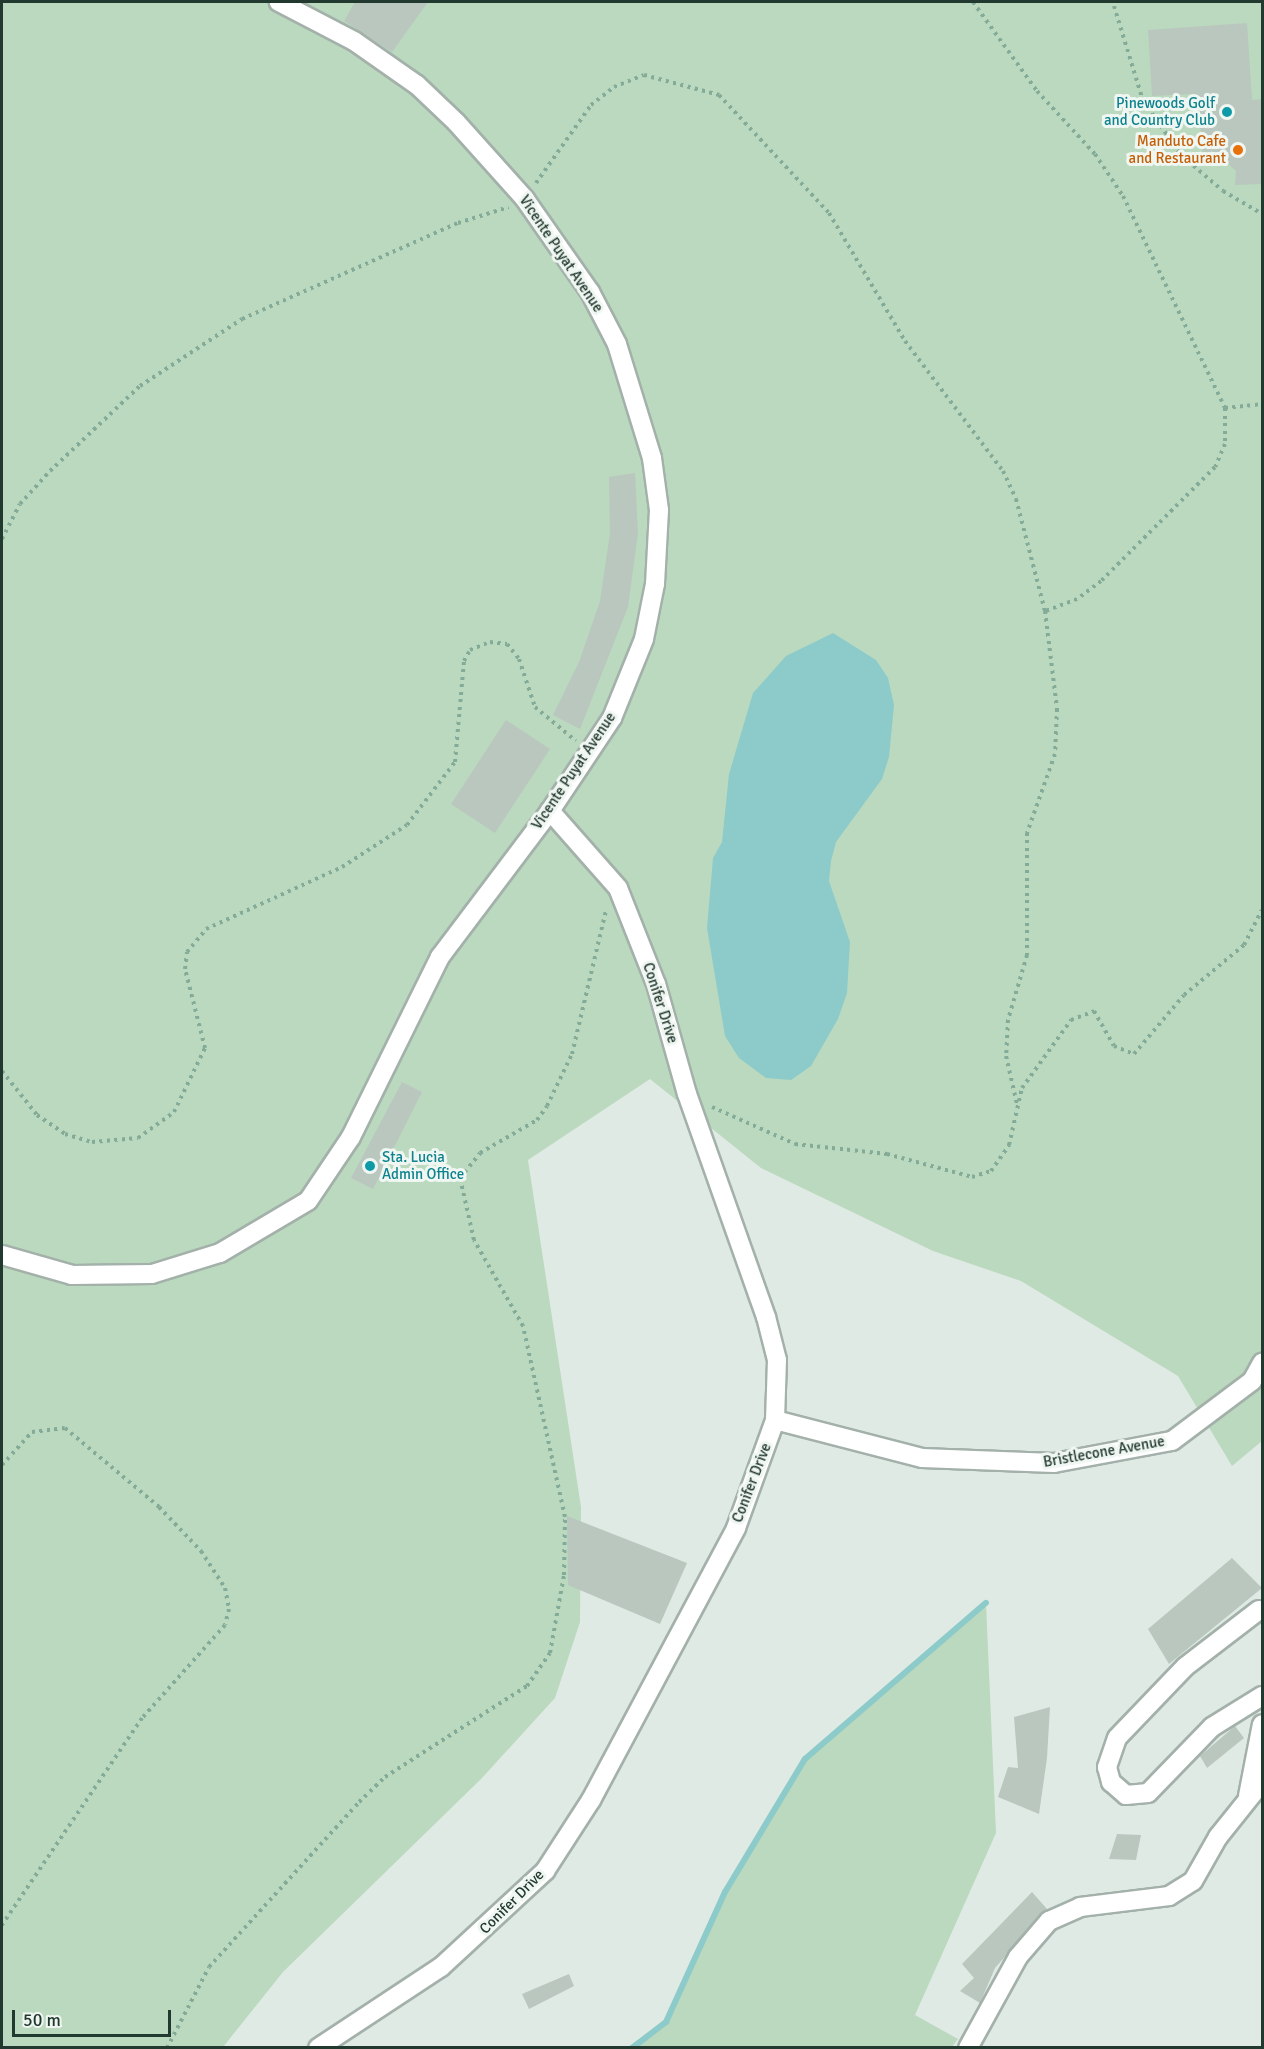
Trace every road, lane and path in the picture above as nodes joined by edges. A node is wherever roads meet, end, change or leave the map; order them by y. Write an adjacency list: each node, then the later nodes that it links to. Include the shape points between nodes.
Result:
1 (279, 2): 4 (street, Vicente Puyat Avenue, via 354,41 417,85)
2 (973, 2): 7 (path, via 1037,91 1095,154 1123,196)
3 (1114, 6): 5 (path, via 1143,101 1169,137 1223,191)
4 (525, 199): 8 (path, via 242,319 110,409 20,504); 9 (path, via 591,105 614,87 644,75 719,95 829,213 905,341 1003,471 1016,499); 10 (street, Vicente Puyat Avenue, via 590,292 617,344 652,458 659,510 655,584 644,639 612,718)
5 (1263, 214)
6 (1263, 405): 7 (path)
7 (1225, 408): 9 (path, via 1225,444 1215,467 1101,581 1077,599)
8 (2, 539)
9 (1045, 611): 16 (path, via 1055,680 1055,754 1027,833 1027,955 1008,1020 1006,1056)
10 (590, 751): 11 (street, Vicente Puyat Avenue); 14 (path, via 535,707 519,659 507,644 490,642 470,650 464,661 455,762 407,825 342,867 206,929 187,952 184,969 203,1023 205,1048 174,1112 138,1138 92,1142 65,1134 37,1114)
11 (550, 811): 12 (street, Conifer Drive); 17 (street, Vicente Puyat Avenue, via 440,957 351,1137 308,1201 219,1253 152,1274 72,1275)
12 (618, 888): 15 (street, Conifer Drive, via 656,984); 27 (path, via 600,921 572,1054 547,1106 537,1120 480,1153 460,1178 474,1240 523,1326 565,1517 564,1575 550,1653 527,1686 385,1777 359,1802 209,1967)
13 (1263, 910): 16 (path, via 1244,945 1184,995 1140,1049 1124,1053 1094,1011 1080,1013 1022,1088)
14 (2, 1071)
15 (687, 1095): 16 (path, via 767,1136 819,1149 887,1154 972,1177 1000,1163); 19 (street, Conifer Drive, via 766,1317 777,1360)
16 (1017, 1104)
17 (2, 1255)
18 (1263, 1363): 19 (street, Bristlecone Avenue, via 1252,1381 1172,1441 1054,1463 922,1458)
19 (775, 1420): 28 (street, Conifer Drive, via 736,1528 591,1800 545,1871 441,1967)
20 (2, 1465): 26 (path, via 32,1432 65,1428 159,1507 201,1551 225,1588 229,1609 225,1624 141,1718)
21 (1261, 1611): 22 (street, via 1185,1667 1117,1738 1107,1767 1111,1782 1125,1795 1148,1793 1212,1727)
22 (1263, 1696)
23 (1263, 1725): 25 (street)
24 (1263, 1782): 25 (street)
25 (1248, 1797): 29 (street, via 1193,1881 1169,1896 1080,1907 1049,1921 1018,1957)
26 (2, 1925)
27 (167, 2048)
28 (318, 2048)
29 (968, 2048)

